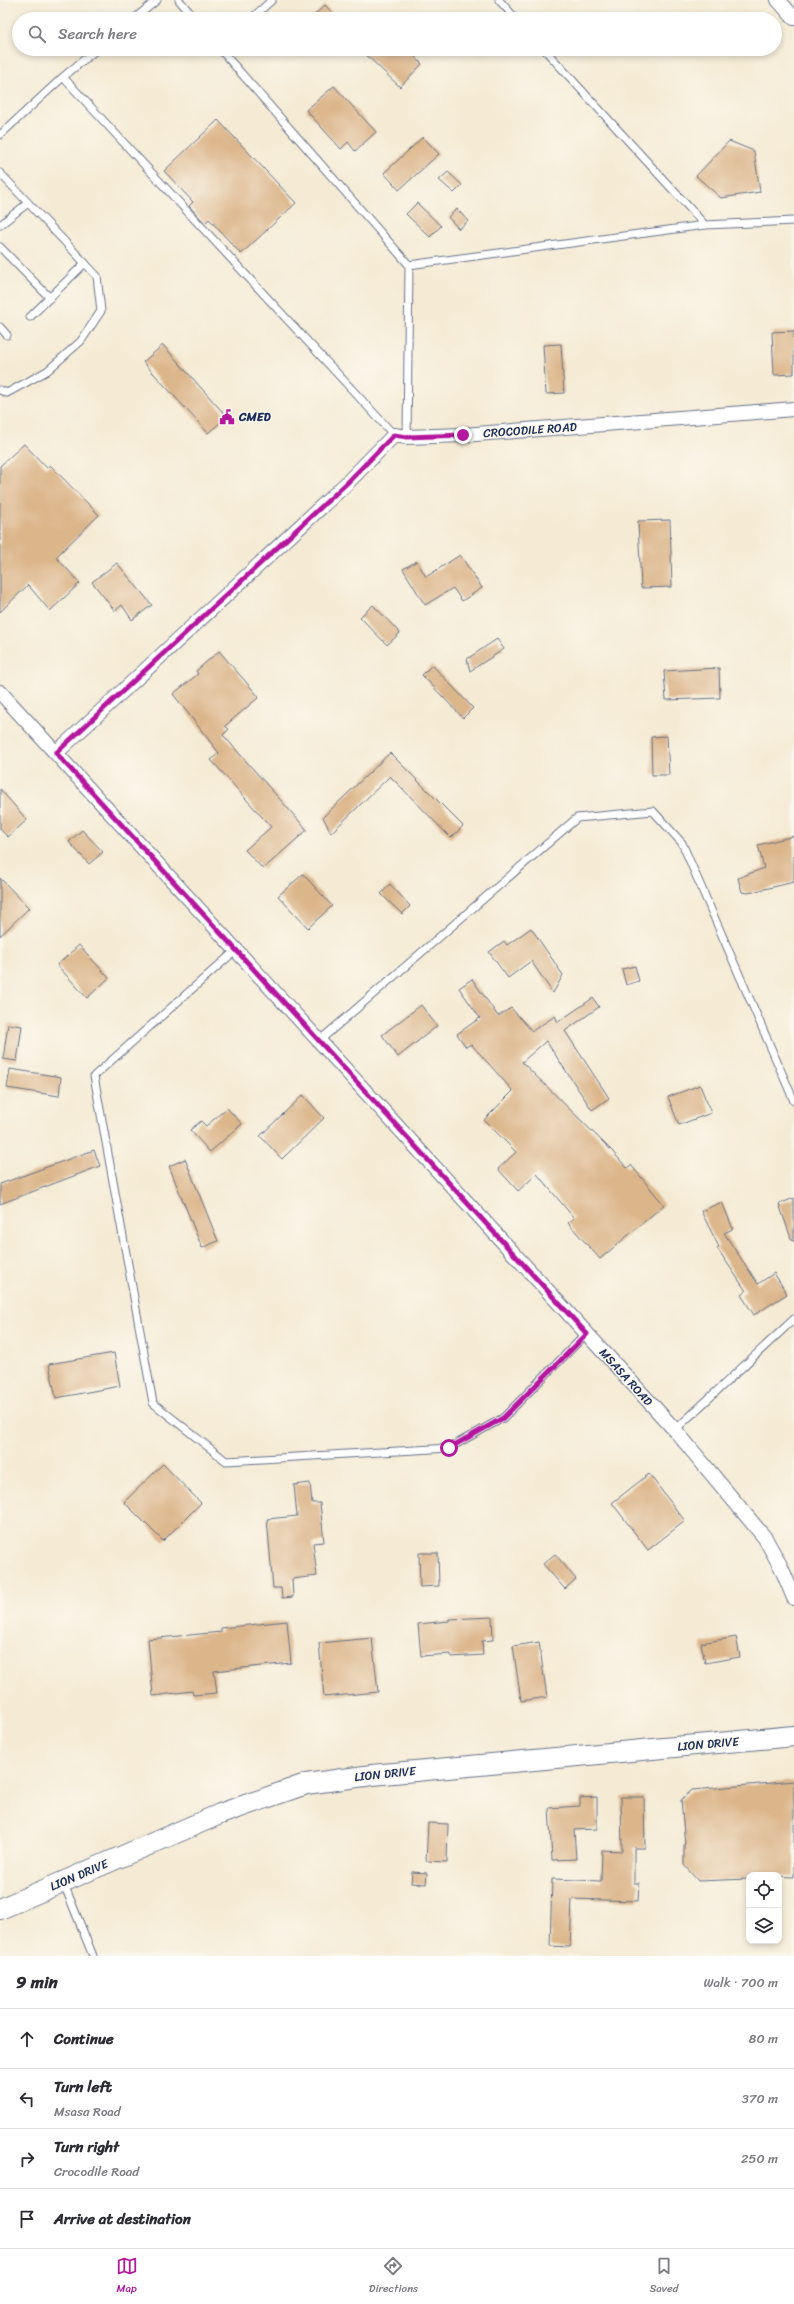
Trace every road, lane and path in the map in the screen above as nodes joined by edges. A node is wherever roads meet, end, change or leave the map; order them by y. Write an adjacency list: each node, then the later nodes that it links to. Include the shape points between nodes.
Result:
1 (157, 0): 6 (lane)
2 (178, 0): 7 (lane)
3 (272, 0): 8 (lane)
4 (499, 0): 9 (lane)
5 (778, 0): 10 (street)
6 (142, 12)
7 (189, 12)
8 (259, 12)
9 (510, 12)
10 (794, 18)
11 (88, 56): 14 (lane)
12 (226, 56): 23 (lane)
13 (550, 56): 20 (lane)
14 (63, 77): 15 (lane); 30 (lane)
15 (0, 135)
16 (0, 173): 17 (lane)
17 (28, 203): 19 (lane); 22 (lane)
18 (794, 222): 20 (lane)
19 (0, 225)
20 (705, 225): 23 (lane)
21 (0, 247): 24 (lane)
22 (85, 263): 24 (lane); 28 (lane, via 97,276 101,311 80,341 47,371 8,393)
23 (409, 265): 30 (lane)
24 (50, 298): 25 (lane)
25 (30, 317)
26 (0, 327): 27 (lane)
27 (7, 335)
28 (0, 390)
29 (794, 409): 30 (street, CROCODILE ROAD, via 463,435)
30 (400, 436): 32 (street)
31 (0, 692): 32 (street, MSASA ROAD)
32 (56, 753): 33 (street, MSASA ROAD)
33 (236, 950): 34 (street, MSASA ROAD); 37 (lane, via 94,1076 153,1403 226,1461 449,1448 503,1418)
34 (319, 1041): 35 (lane, via 577,818 653,811 682,843); 37 (street, MSASA ROAD)
35 (794, 1101)
36 (794, 1319): 38 (lane)
37 (587, 1334): 38 (street, MSASA ROAD)
38 (675, 1430): 39 (street, MSASA ROAD, via 765,1538)
39 (794, 1598)
40 (794, 1736): 41 (street, LION DRIVE, via 372,1775 306,1784 220,1814)
41 (63, 1882): 42 (street, LION DRIVE); 43 (lane)
42 (0, 1909)
43 (93, 1956)

